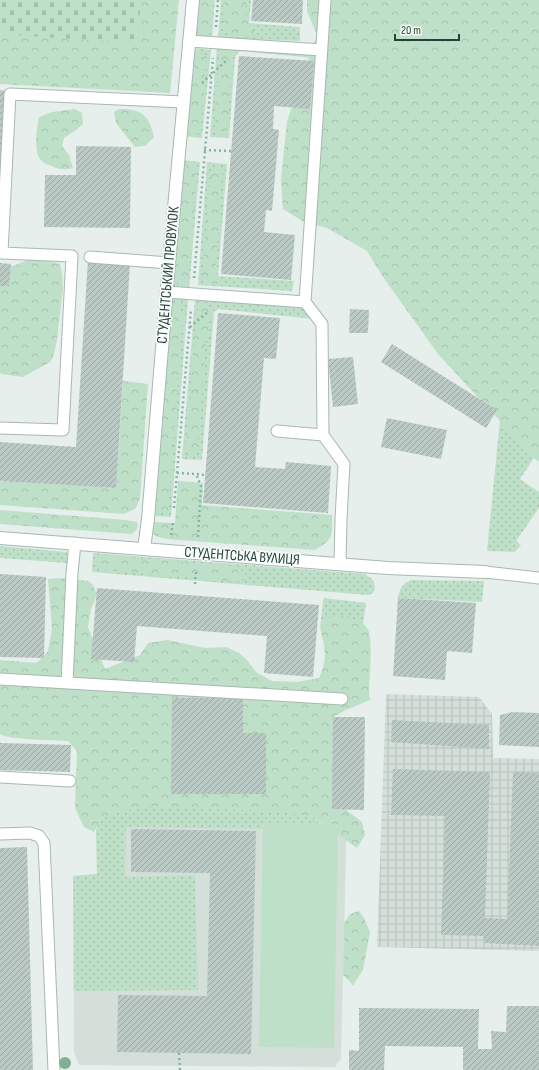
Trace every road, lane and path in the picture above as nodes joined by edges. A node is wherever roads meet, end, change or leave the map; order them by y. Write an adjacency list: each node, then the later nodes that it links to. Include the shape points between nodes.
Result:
1 (193, 0): 4 (street, СТУДЕНТСЬКИЙ ПРОВУЛОК)
2 (218, 0): 5 (path)
3 (325, 0): 6 (lane)
4 (189, 41): 5 (lane); 7 (street, СТУДЕНТСЬКИЙ ПРОВУЛОК)
5 (214, 42): 6 (lane); 8 (path)
6 (322, 50): 14 (lane)
7 (183, 102): 11 (street, СТУДЕНТСЬКИЙ ПРОВУЛОК); 15 (lane, via 10,94 2,253 72,256 63,430)
8 (204, 150): 9 (path); 13 (path)
9 (231, 151)
10 (90, 257): 11 (lane)
11 (169, 263): 12 (street, СТУДЕНТСЬКИЙ ПРОВУЛОК)
12 (167, 292): 13 (lane); 24 (street, СТУДЕНТСЬКИЙ ПРОВУЛОК)
13 (192, 294): 14 (lane); 18 (path)
14 (305, 302): 17 (lane, via 322,324)
15 (0, 428)
16 (276, 431): 17 (lane)
17 (323, 435): 26 (lane, via 344,464)
18 (177, 473): 19 (path); 21 (path)
19 (196, 474): 20 (path); 25 (path, via 201,486)
20 (205, 475)
21 (174, 508)
22 (0, 538): 23 (street, СТУДЕНТСЬКА ВУЛИЦЯ)
23 (75, 543): 24 (street, СТУДЕНТСЬКА ВУЛИЦЯ); 31 (lane)
24 (144, 549): 25 (street, СТУДЕНТСЬКА ВУЛИЦЯ)
25 (197, 553): 26 (street, СТУДЕНТСЬКА ВУЛИЦЯ); 29 (path)
26 (340, 563): 27 (street, СТУДЕНТСЬКА ВУЛИЦЯ, via 388,568)
27 (485, 572): 28 (lane)
28 (539, 578)
29 (195, 584)
30 (0, 679): 31 (lane)
31 (67, 683): 32 (lane)
32 (342, 699)
33 (0, 777): 34 (lane)
34 (70, 781)
35 (0, 834): 37 (lane, via 30,833 39,836 44,843)
36 (179, 1052): 38 (path)
37 (54, 1070)
38 (180, 1070)

